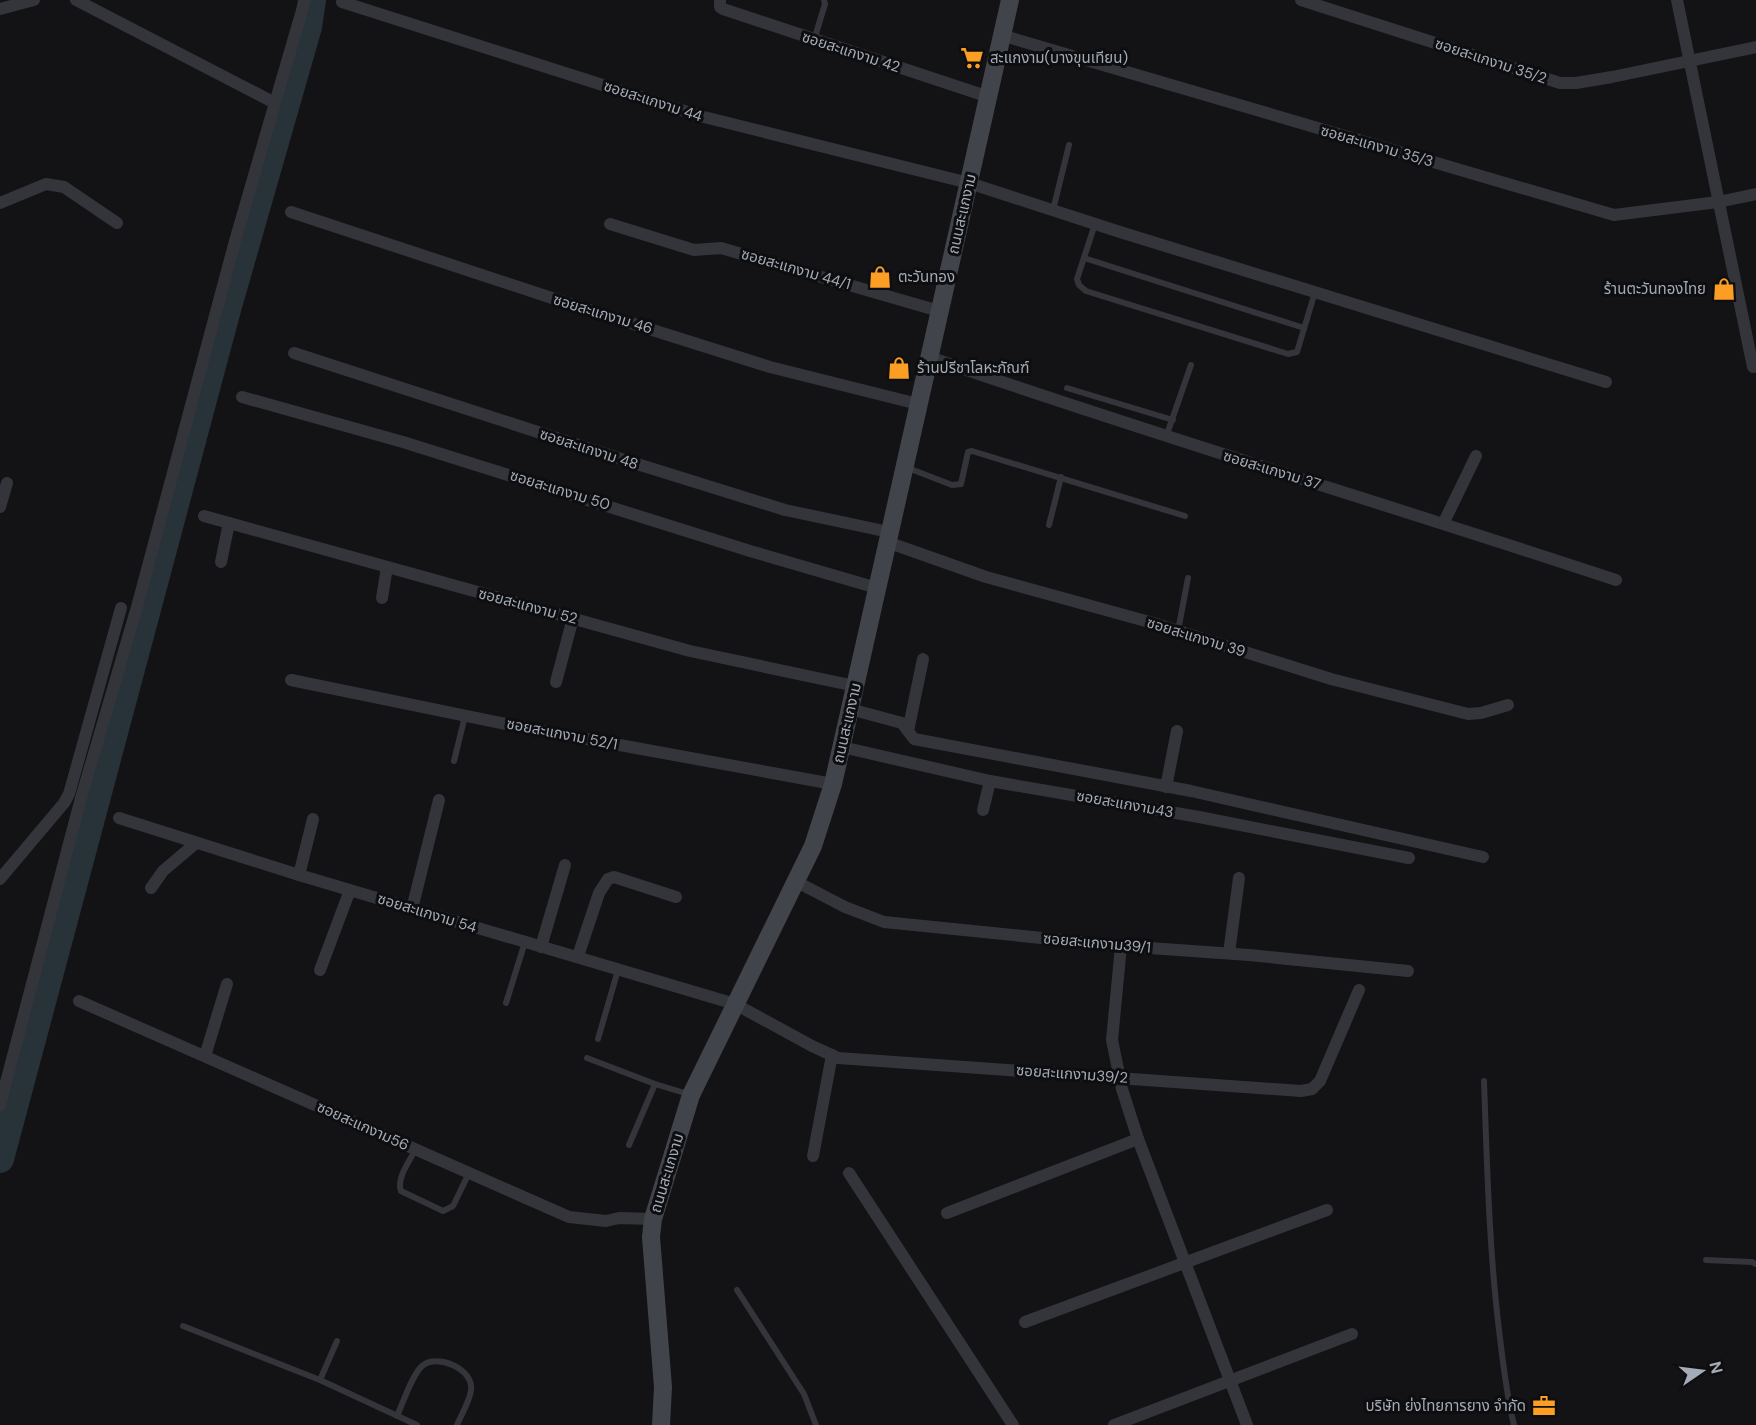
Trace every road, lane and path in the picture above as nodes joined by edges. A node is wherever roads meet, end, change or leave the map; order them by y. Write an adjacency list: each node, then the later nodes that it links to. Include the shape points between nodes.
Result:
1 (34, 0): 10 (street)
2 (76, 0): 16 (street)
3 (305, 0): 16 (street)
4 (720, 0): 12 (street, ซอยสะแกงาม 42, via 723,9)
5 (824, 0): 12 (lane)
6 (1010, 0): 11 (street, ถนนสะแกงาม)
7 (1301, 0): 14 (street, ซอยสะแกงาม 35/2, via 1560,83)
8 (1677, 0): 14 (street)
9 (342, 2): 18 (street, ซอยสะแกงาม 44, via 700,116)
10 (0, 9)
11 (1002, 35): 15 (street, ถนนสะแกงาม); 20 (street, ซอยสะแกงาม 35/3, via 1606,213)
12 (814, 40): 15 (street, ซอยสะแกงาม 42)
13 (1756, 48): 14 (street, ซอยสะแกงาม 35/2)
14 (1691, 61): 20 (street)
15 (989, 97): 18 (street, ถนนสะแกงาม)
16 (275, 103): 112 (street, via 81,798)
17 (1069, 145): 22 (lane)
18 (969, 183): 22 (street, ซอยสะแกงาม 44); 29 (street, ถนนสะแกงาม)
19 (1756, 194): 20 (street, ซอยสะแกงาม 35/3)
20 (1718, 202): 34 (street)
21 (0, 203): 24 (street, via 46,184 64,186)
22 (1053, 210): 26 (street, ซอยสะแกงาม 44)
23 (291, 212): 38 (street, ซอยสะแกงาม 46, via 770,367)
24 (117, 223)
25 (610, 224): 29 (street, ซอยสะแกงาม 44/1, via 694,250 721,248)
26 (1095, 224): 27 (lane); 28 (street, ซอยสะแกงาม 44)
27 (1084, 258): 30 (lane); 30 (lane, via 1077,279 1086,291 1288,354 1297,352)
28 (1315, 291): 30 (lane); 35 (street, ซอยสะแกงาม 44)
29 (939, 310): 32 (street, ถนนสะแกงาม)
30 (1304, 328)
31 (294, 353): 51 (street, ซอยสะแกงาม 48, via 618,459)
32 (929, 357): 38 (street, ถนนสะแกงาม); 40 (street, ซอยสะแกงาม 37)
33 (1191, 364): 39 (lane)
34 (1753, 367)
35 (1606, 382)
36 (1067, 388): 39 (lane)
37 (242, 398): 56 (street, ซอยสะแกงาม 50, via 403,442)
38 (918, 404): 42 (street, ถนนสะแกงาม)
39 (1173, 420): 40 (lane)
40 (1166, 437): 48 (street, ซอยสะแกงาม 37)
41 (1476, 456): 48 (street)
42 (904, 466): 43 (lane, via 952,485 961,484 968,452 972,451); 51 (street, ถนนสะแกงาม)
43 (1061, 477): 47 (lane); 50 (lane)
44 (7, 483): 45 (street)
45 (0, 507)
46 (204, 516): 49 (street, ซอยสะแกงาม 52)
47 (1185, 516)
48 (1444, 522): 55 (street, ซอยสะแกงาม 37)
49 (229, 523): 52 (street); 53 (street, ซอยสะแกงาม 52)
50 (1049, 525)
51 (888, 537): 56 (street, ถนนสะแกงาม); 60 (street, ซอยสะแกงาม 39, via 986,577)
52 (221, 562)
53 (387, 567): 57 (street); 59 (street, ซอยสะแกงาม 52)
54 (1188, 578): 60 (lane)
55 (1616, 580)
56 (877, 588): 64 (street, ถนนสะแกงาม)
57 (382, 598)
58 (121, 608): 85 (street, via 69,794)
59 (573, 618): 63 (street); 64 (street, ซอยสะแกงาม 52, via 690,651)
60 (1178, 631): 65 (street, ซอยสะแกงาม 39, via 1330,679 1468,714)
61 (923, 659): 69 (street)
62 (291, 680): 67 (street, ซอยสะแกงาม 52/1)
63 (556, 682)
64 (855, 686): 66 (street, ถนนสะแกงาม)
65 (1508, 705)
66 (850, 710): 69 (street, via 902,723); 70 (street, ถนนสะแกงาม)
67 (465, 716): 71 (lane); 73 (street, ซอยสะแกงาม 52/1)
68 (1177, 730): 74 (street)
69 (908, 731): 74 (street, via 914,740)
70 (842, 747): 72 (street, ซอยสะแกงาม43); 73 (street, ถนนสะแกงาม)
71 (454, 761)
72 (990, 781): 76 (street); 81 (street, ซอยสะแกงาม43)
73 (833, 784): 86 (street, ถนนสะแกงาม, via 813,846)
74 (1166, 787): 80 (street)
75 (440, 800): 90 (street)
76 (983, 810)
77 (119, 818): 79 (street, ซอยสะแกงาม 54)
78 (313, 819): 83 (street)
79 (196, 843): 83 (street, ซอยสะแกงาม 54); 87 (street, via 163,871)
80 (1482, 857)
81 (1409, 858)
82 (565, 865): 93 (street)
83 (299, 875): 88 (street, ซอยสะแกงาม 54)
84 (1239, 878): 94 (street)
85 (0, 879)
86 (795, 881): 92 (street, ซอยสะแกงาม39/1, via 884,922); 103 (street, ถนนสะแกงาม)
87 (151, 888)
88 (350, 890): 90 (street, ซอยสะแกงาม 54); 96 (street)
89 (676, 897): 95 (street, via 614,877 608,879 599,893)
90 (412, 909): 91 (street, ซอยสะแกงาม 54)
91 (525, 942): 93 (street, ซอยสะแกงาม 54); 102 (lane)
92 (1121, 946): 94 (street, ซอยสะแกงาม39/1); 108 (street, via 1112,1040)
93 (541, 947): 95 (street, ซอยสะแกงาม 54)
94 (1229, 953): 98 (street, ซอยสะแกงาม39/1)
95 (578, 956): 97 (street, ซอยสะแกงาม 54)
96 (320, 970)
97 (618, 970): 103 (street, ซอยสะแกงาม 54); 104 (lane)
98 (1408, 971)
99 (227, 984): 106 (street)
100 (1359, 990): 108 (street, ซอยสะแกงาม39/2, via 1320,1081 1312,1089)
101 (79, 1001): 106 (street, ซอยสะแกงาม56)
102 (506, 1003)
103 (735, 1004): 105 (street, ซอยสะแกงาม39/2); 111 (street, ถนนสะแกงาม)
104 (598, 1039)
105 (832, 1055): 108 (street, ซอยสะแกงาม39/2); 116 (street)
106 (205, 1056): 115 (street, ซอยสะแกงาม56)
107 (587, 1058): 110 (lane)
108 (1120, 1077): 113 (street)
109 (1484, 1081): 140 (lane, via 1492,1264 1507,1398)
110 (655, 1084): 111 (lane); 114 (lane)
111 (691, 1095): 121 (street, ถนนสะแกงาม)
112 (0, 1105)
113 (1138, 1139): 120 (street); 123 (street)
114 (629, 1145)
115 (416, 1149): 117 (street, ซอยสะแกงาม56); 117 (lane, via 398,1186 400,1191 443,1211 453,1206)
116 (813, 1156)
117 (469, 1173): 121 (street, ซอยสะแกงาม56, via 568,1217 606,1221)
118 (849, 1173): 137 (street)
119 (1327, 1210): 123 (street)
120 (947, 1213)
121 (652, 1219): 133 (street, ถนนสะแกงาม)
122 (1706, 1260): 124 (lane)
123 (1185, 1263): 126 (street); 131 (street)
124 (1756, 1263)
125 (737, 1290): 136 (lane, via 804,1394)
126 (1025, 1322)
127 (183, 1326): 130 (lane)
128 (1352, 1334): 131 (street)
129 (337, 1341): 130 (lane)
130 (320, 1380): 132 (lane)
131 (1229, 1381): 138 (street); 139 (street)
132 (397, 1416): 134 (lane); 135 (lane, via 418,1370 424,1364 442,1362 460,1369 470,1383 471,1390)
133 (666, 1424)
134 (417, 1425)
135 (457, 1425)
136 (816, 1425)
137 (1013, 1425)
138 (1114, 1425)
139 (1247, 1425)
140 (1514, 1425)

